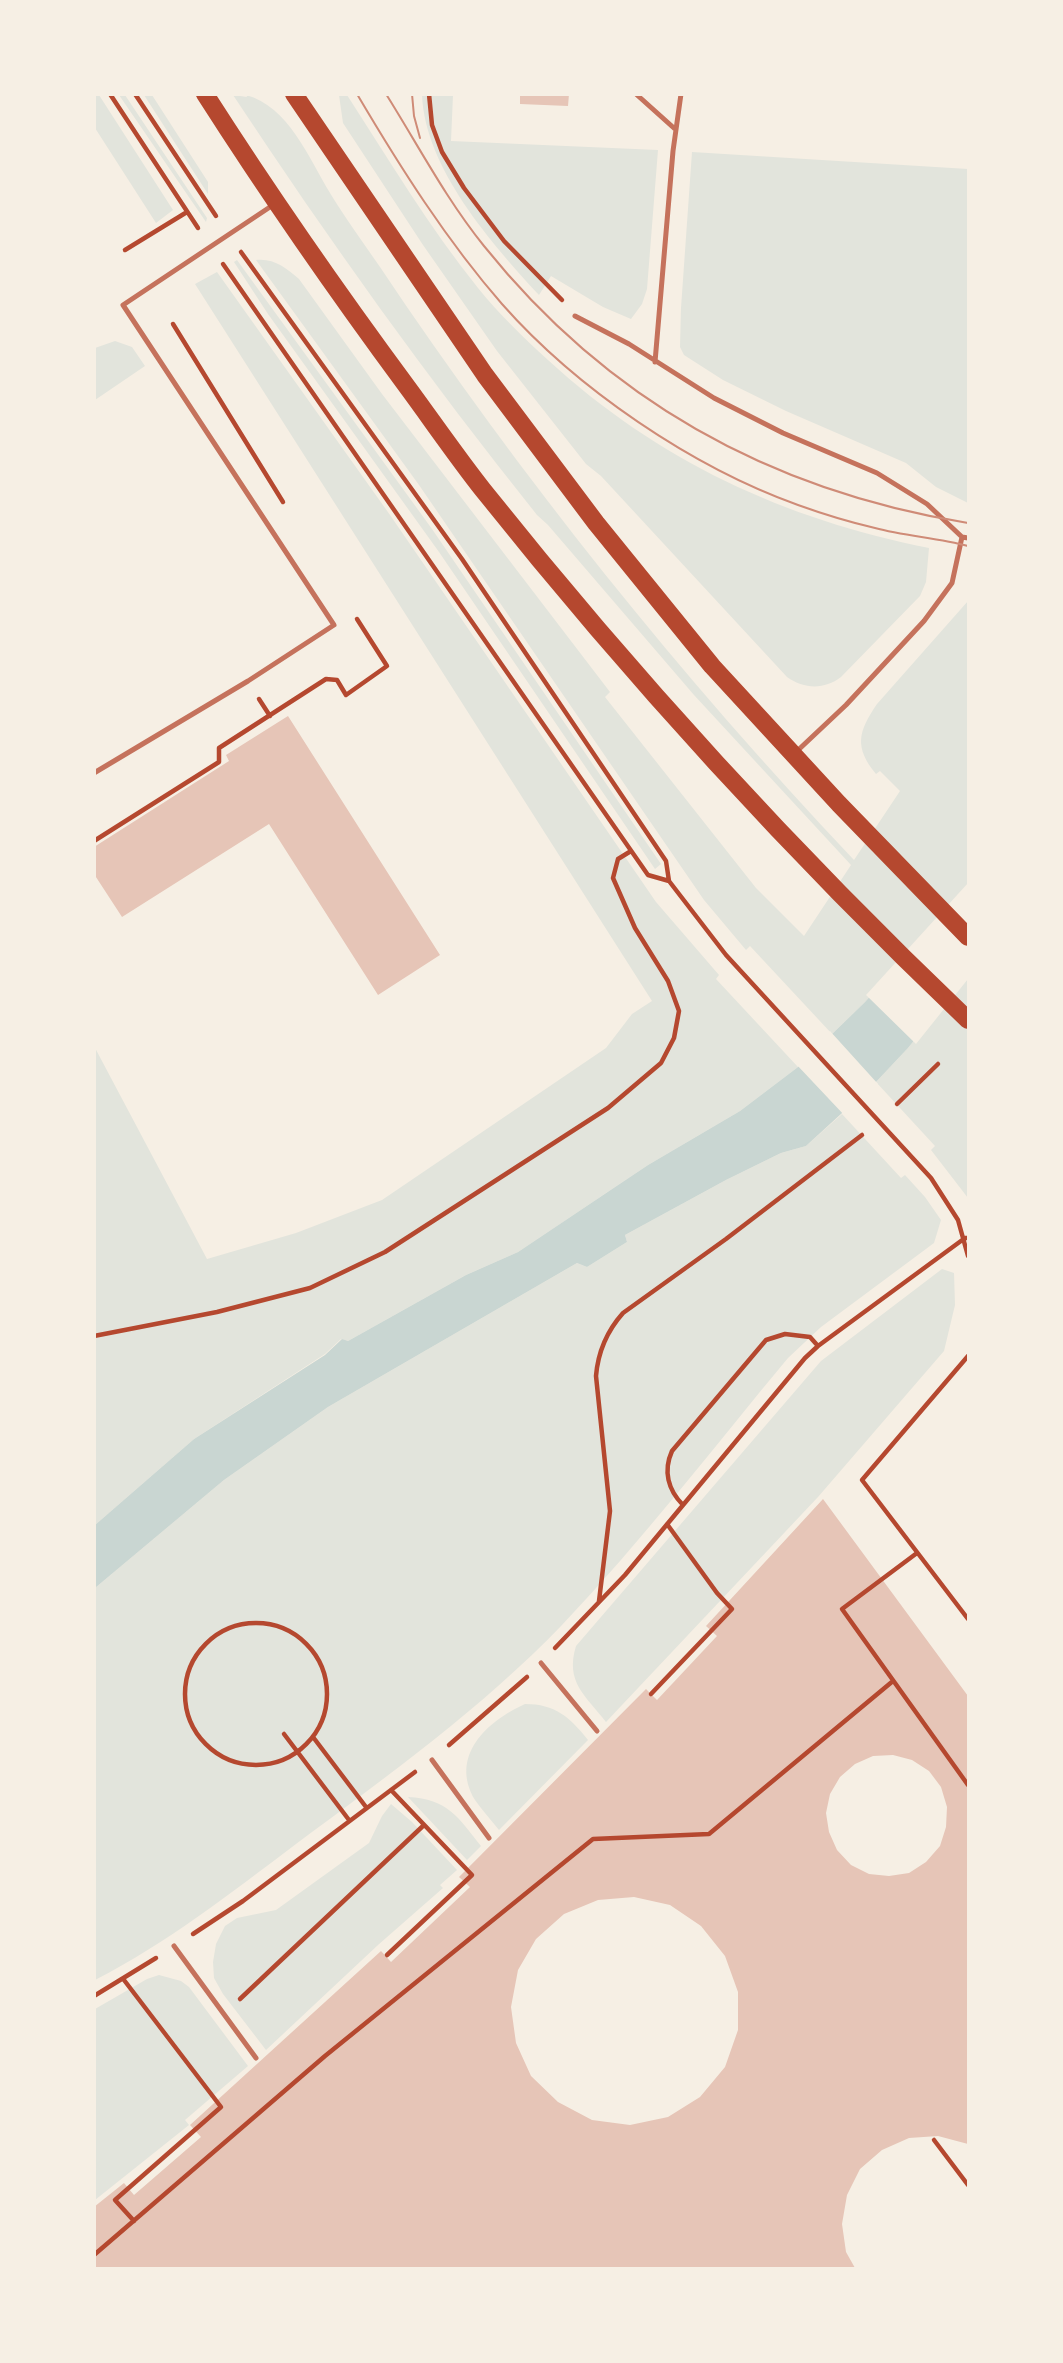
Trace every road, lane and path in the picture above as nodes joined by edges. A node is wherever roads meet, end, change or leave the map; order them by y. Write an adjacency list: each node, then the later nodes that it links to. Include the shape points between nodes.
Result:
1 (110, 94): 11 (path)
2 (135, 94): 10 (path)
3 (205, 94): 9 (main road)
4 (294, 94): 22 (main road, via 485,375 596,523 712,666)
5 (429, 94): 16 (path, via 432,125 442,152 464,188 504,241)
6 (636, 94): 8 (lane)
7 (681, 94): 8 (lane)
8 (676, 128): 18 (lane)
9 (276, 204): 23 (lane, via 122,305 334,625); 28 (main road, via 482,488 625,660 783,834)
10 (212, 211)
11 (187, 212): 12 (path); 13 (path)
12 (200, 232)
13 (125, 250)
14 (244, 256): 26 (path, via 494,606 666,860)
15 (224, 266): 25 (path)
16 (575, 316): 18 (lane)
17 (173, 324): 19 (path)
18 (654, 362): 20 (lane, via 783,433 877,473 927,505)
19 (287, 507)
20 (965, 537): 22 (lane, via 952,583 924,621)
21 (351, 610): 24 (path, via 387,666 346,695 337,680 326,679 219,748 219,762)
22 (793, 755): 27 (main road)
23 (94, 773)
24 (94, 841)
25 (631, 850): 26 (path, via 648,875); 34 (path, via 618,859 613,878 635,928 668,981 678,1011 674,1038 661,1063 608,1108 385,1252 310,1288)
26 (668, 881): 32 (path, via 733,962 918,1163)
27 (968, 937)
28 (968, 1020)
29 (938, 1064): 30 (path)
30 (897, 1104)
31 (862, 1135): 40 (path, via 613,1325 598,1357 596,1376 610,1511)
32 (967, 1238): 33 (path); 35 (path)
33 (968, 1256)
34 (94, 1336)
35 (818, 1346): 37 (path); 37 (path, via 810,1337 785,1334 761,1345 673,1451 668,1479)
36 (968, 1356): 39 (path, via 862,1480)
37 (683, 1505): 38 (path)
38 (667, 1524): 40 (path); 44 (path, via 732,1609)
39 (917, 1553): 41 (path); 43 (path, via 842,1609)
40 (599, 1602): 42 (path)
41 (968, 1616)
42 (541, 1663): 45 (lane); 49 (path)
43 (893, 1681): 50 (path); 64 (path, via 709,1834 593,1839 325,2056)
44 (651, 1694)
45 (597, 1731)
46 (284, 1734): 48 (path)
47 (313, 1737): 48 (path); 48 (path, via 323,1718 325,1675 316,1655 301,1639 284,1628 244,1623 207,1642 186,1677 184,1697 197,1736 210,1750 244,1765 281,1761); 52 (path)
48 (297, 1752): 53 (path)
49 (432, 1760): 51 (path); 55 (lane)
50 (968, 1784)
51 (391, 1790): 52 (path); 54 (path)
52 (366, 1807): 53 (path)
53 (349, 1820): 56 (path, via 243,1901)
54 (424, 1825): 57 (path, via 472,1875); 60 (path)
55 (489, 1838)
56 (174, 1946): 58 (path); 60 (lane)
57 (387, 1955)
58 (124, 1980): 59 (path); 64 (path, via 221,2107 115,2200)
59 (94, 1996)
60 (224, 2014): 61 (lane)
61 (256, 2058)
62 (934, 2140): 63 (path)
63 (968, 2185)
64 (134, 2221): 65 (path)
65 (94, 2255)

